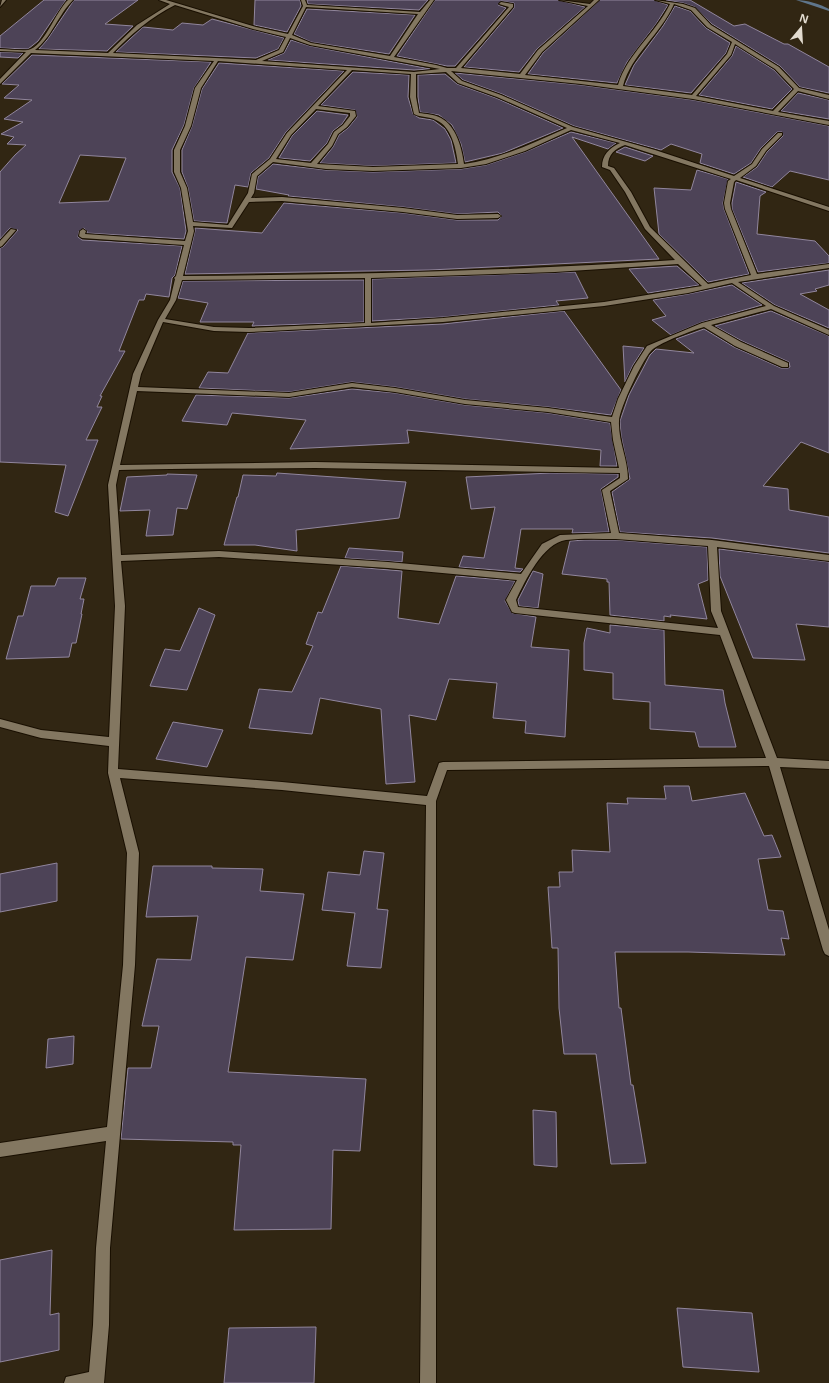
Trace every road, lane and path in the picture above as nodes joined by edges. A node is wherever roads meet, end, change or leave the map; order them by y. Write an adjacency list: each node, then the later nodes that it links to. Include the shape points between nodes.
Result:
1 (4, 0): 12 (street)
2 (71, 0): 19 (street, via 64,6 42,42)
3 (161, 0): 11 (street)
4 (303, 0): 13 (street)
5 (432, 0): 15 (street)
6 (561, 0): 14 (street)
7 (597, 0): 14 (street)
8 (656, 0): 10 (street)
9 (501, 3): 25 (street, via 509,4 511,7)
10 (672, 3): 17 (street, via 692,9 709,26); 30 (street, via 666,16 634,59)
11 (174, 4): 16 (street); 20 (street, via 137,27)
12 (0, 6)
13 (305, 6): 15 (street); 16 (street)
14 (590, 6): 28 (street, via 540,50)
15 (422, 13): 21 (street)
16 (289, 36): 21 (street, via 310,44); 23 (street, via 280,51)
17 (734, 42): 31 (street, via 777,68); 32 (street, via 729,54)
18 (0, 50): 19 (street)
19 (29, 52): 20 (street); 29 (street)
20 (108, 54): 22 (street)
21 (391, 58): 26 (street)
22 (216, 60): 23 (street); 47 (street, via 198,88 188,126 177,150 177,172 184,188)
23 (257, 62): 24 (street)
24 (351, 68): 27 (street); 34 (street)
25 (457, 69): 26 (street); 28 (street)
26 (447, 70): 27 (street); 37 (street, via 460,82)
27 (414, 73): 42 (street, via 413,97 417,114 438,119 445,124 460,152)
28 (522, 75): 30 (street)
29 (0, 82)
30 (620, 87): 32 (street)
31 (797, 89): 33 (street); 35 (street)
32 (693, 97): 35 (street)
33 (829, 97)
34 (314, 107): 40 (street, via 289,134); 41 (street, via 353,112 353,116 346,126 336,133 330,145)
35 (775, 112): 36 (street)
36 (829, 123)
37 (571, 128): 39 (street); 42 (street, via 523,150 484,163)
38 (780, 134): 43 (street, via 754,165)
39 (625, 144): 43 (street); 52 (street, via 609,152 604,160 605,167 612,169 628,192 647,228)
40 (272, 160): 41 (street); 44 (street, via 254,175)
41 (313, 165): 42 (street, via 373,169)
42 (461, 166)
43 (736, 177): 45 (street); 55 (street, via 731,181 728,209)
44 (247, 200): 46 (street, via 282,199 456,217); 47 (street, via 230,226)
45 (829, 209)
46 (498, 216)
47 (190, 224): 50 (street, via 191,231)
48 (13, 230): 51 (street)
49 (83, 231): 50 (street, via 82,236)
50 (187, 243): 56 (street)
51 (0, 245)
52 (680, 262): 54 (street, via 585,269); 58 (street)
53 (829, 266): 55 (street)
54 (368, 276): 56 (street); 62 (street)
55 (755, 276): 57 (street)
56 (177, 278): 60 (street, via 173,300)
57 (733, 281): 58 (street); 59 (street)
58 (707, 287): 62 (street, via 604,304)
59 (772, 307): 61 (street); 63 (street)
60 (160, 320): 62 (street, via 214,329 249,330); 65 (street, via 138,374)
61 (704, 324): 64 (street, via 738,344); 66 (street, via 650,348 638,366)
62 (368, 325)
63 (829, 333)
64 (785, 365)
65 (135, 389): 66 (street, via 289,395 352,385); 67 (street)
66 (615, 420): 68 (street)
67 (115, 468): 68 (street, via 315,465); 71 (street, via 112,485)
68 (624, 471): 69 (street, via 624,479 606,490)
69 (616, 536): 70 (street); 73 (street, via 563,537 545,546)
70 (712, 543): 72 (street); 74 (street, via 716,611)
71 (116, 558): 73 (street, via 219,554 388,564); 76 (street, via 120,606)
72 (829, 558)
73 (523, 577): 74 (street, via 511,600 514,610)
74 (722, 632): 77 (street)
75 (0, 723): 76 (street, via 40,734)
76 (114, 742): 79 (street)
77 (773, 762): 78 (street); 80 (street, via 443,766); 81 (street)
78 (829, 765)
79 (113, 773): 80 (street); 82 (street, via 133,853 129,965)
80 (431, 801): 86 (street)
81 (829, 950)
82 (114, 1133): 83 (street); 84 (street, via 103,1248)
83 (0, 1150)
84 (97, 1380): 85 (street)
85 (72, 1383)
86 (428, 1383)

